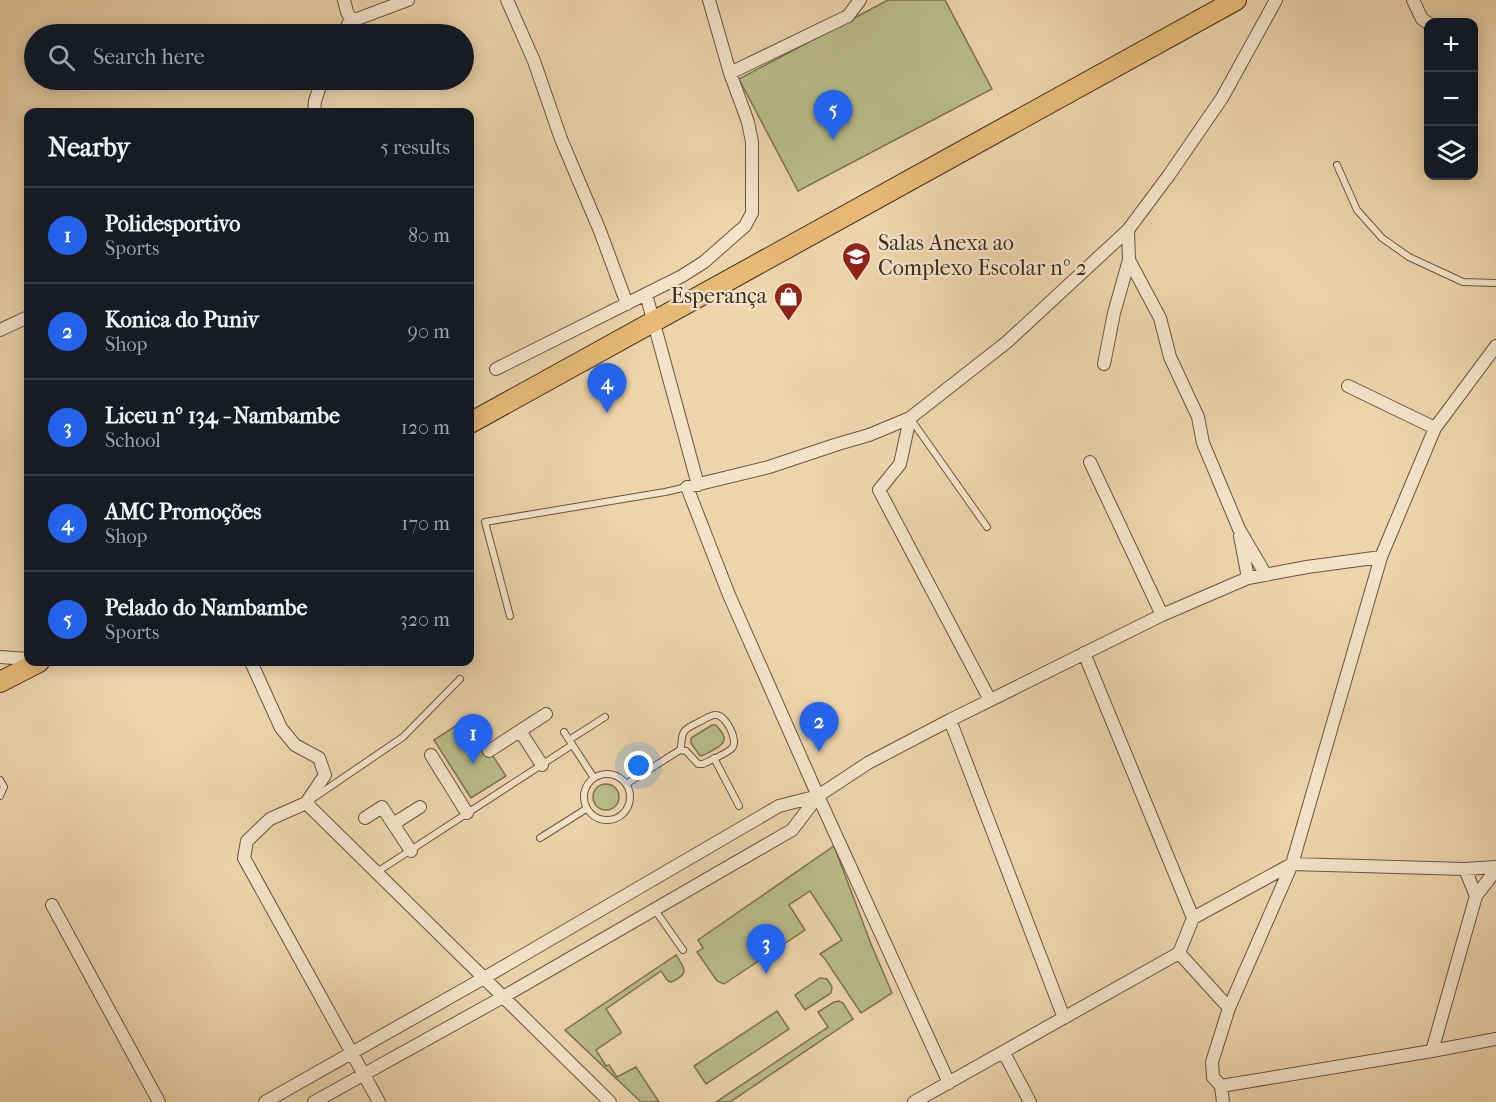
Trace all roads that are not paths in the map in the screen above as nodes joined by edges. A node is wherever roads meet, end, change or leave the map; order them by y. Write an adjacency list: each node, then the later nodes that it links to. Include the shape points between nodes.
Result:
1 (344, 0): 9 (street)
2 (408, 0): 9 (street)
3 (507, 0): 20 (street)
4 (709, 0): 12 (street)
5 (860, 0): 12 (street, via 848,16)
6 (1236, 0): 22 (main road)
7 (1276, 0): 16 (street, via 1222,98)
8 (1413, 0): 10 (street)
9 (351, 19): 11 (street)
10 (1424, 20)
11 (348, 24)
12 (730, 73): 19 (street, via 752,142 752,213 746,226 704,262)
13 (319, 90): 14 (street)
14 (314, 108)
15 (1337, 165): 18 (lane, via 1357,210 1382,238 1409,257 1463,282)
16 (1128, 230): 17 (street); 28 (street, via 1007,342)
17 (1129, 260): 25 (street); 34 (street, via 1160,318 1170,357 1198,417 1203,443)
18 (1496, 283)
19 (646, 294): 20 (street); 22 (street)
20 (627, 304): 26 (street)
21 (24, 319): 23 (street)
22 (654, 321): 29 (main road); 32 (street)
23 (0, 330)
24 (1496, 346): 30 (street)
25 (1104, 364)
26 (496, 369)
27 (1348, 386): 30 (street)
28 (910, 418): 32 (street, via 769,467); 33 (lane); 47 (street, via 900,464 879,490)
29 (474, 421)
30 (1436, 428): 35 (street)
31 (1089, 462): 38 (street)
32 (693, 486): 39 (lane, via 484,522); 63 (street, via 729,595)
33 (987, 527)
34 (1239, 529): 36 (street); 37 (street)
35 (1381, 557): 36 (street); 73 (street)
36 (1266, 575): 37 (street)
37 (1248, 578): 38 (street)
38 (1162, 615): 40 (street)
39 (510, 616)
40 (1084, 653): 47 (street); 80 (street)
41 (0, 657): 42 (street)
42 (24, 659)
43 (31, 666): 46 (main road)
44 (253, 666): 64 (street, via 281,728 295,745 319,758 325,775)
45 (460, 679): 64 (lane, via 403,737)
46 (0, 682)
47 (990, 700): 50 (street)
48 (546, 714): 51 (street)
49 (605, 717): 53 (lane)
50 (950, 720): 63 (street, via 868,763); 86 (street)
51 (520, 731): 55 (street); 58 (street)
52 (564, 732): 53 (lane)
53 (571, 742): 58 (lane); 59 (lane)
54 (680, 750): 57 (lane, via 698,764); 57 (lane, via 685,730 714,714 720,715 735,742); 61 (lane)
55 (489, 751)
56 (431, 755): 68 (street)
57 (714, 758): 65 (lane)
58 (542, 765): 68 (lane)
59 (594, 778): 61 (lane, via 610,774); 67 (lane, via 585,789)
60 (0, 780): 62 (lane, via 4,787)
61 (626, 784): 67 (lane, via 630,801 617,818 601,820)
62 (0, 796)
63 (818, 796): 79 (street, via 792,830); 83 (street, via 779,806); 92 (street)
64 (306, 803): 76 (street); 89 (street, via 270,819 247,841 244,858)
65 (739, 806)
66 (420, 807): 70 (street)
67 (586, 809): 71 (lane)
68 (467, 813): 72 (lane)
69 (365, 818): 70 (street, via 382,807)
70 (393, 824): 72 (street)
71 (540, 838)
72 (411, 851): 76 (lane)
73 (1292, 864): 74 (street); 80 (street); 85 (street)
74 (1466, 868): 75 (street); 77 (street)
75 (1496, 869): 77 (street)
76 (377, 872): 83 (street)
77 (1476, 896): 88 (street)
78 (52, 905): 94 (street)
79 (656, 910): 81 (lane); 84 (street)
80 (1193, 918): 82 (street)
81 (683, 950)
82 (1179, 952): 85 (street); 86 (street)
83 (484, 978): 84 (street); 89 (street)
84 (503, 997): 91 (street); 98 (street)
85 (1229, 1008): 93 (street, via 1212,1062 1213,1077)
86 (1064, 1018): 90 (street)
87 (1496, 1039): 88 (street)
88 (1432, 1051): 93 (street)
89 (353, 1053): 91 (street); 95 (street)
90 (1004, 1053): 92 (street); 100 (street)
91 (364, 1074): 96 (street); 97 (street)
92 (949, 1083): 99 (street)
93 (1221, 1086): 101 (street)
94 (159, 1102)
95 (265, 1102)
96 (314, 1102)
97 (379, 1102)
98 (610, 1102)
99 (914, 1102)
100 (1030, 1102)
101 (1223, 1102)

